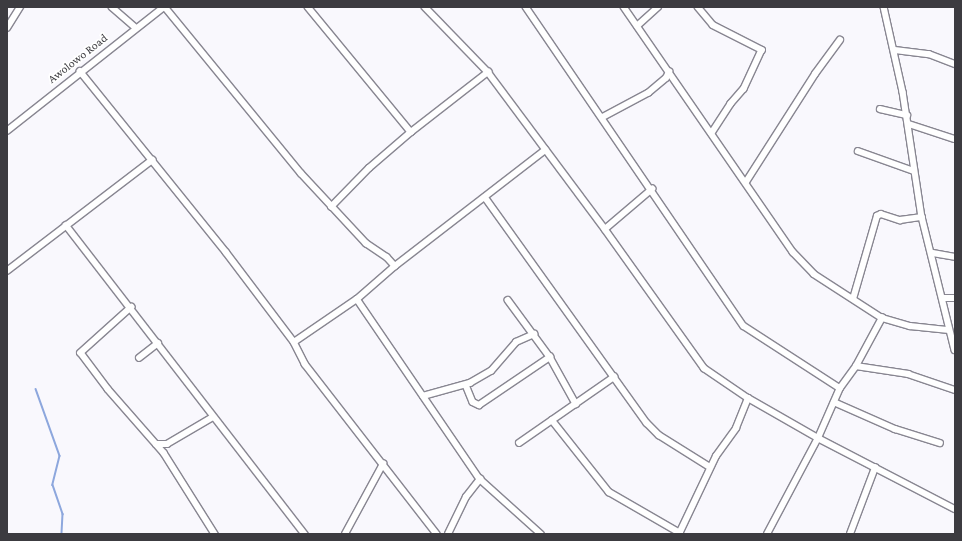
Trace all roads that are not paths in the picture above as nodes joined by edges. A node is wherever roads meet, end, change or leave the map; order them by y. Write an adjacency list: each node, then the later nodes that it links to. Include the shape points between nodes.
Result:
1 (20, 7): 12 (street)
2 (112, 7): 13 (street)
3 (165, 7): 13 (street, Awolowo Road); 37 (street, via 268,137)
4 (308, 7): 27 (street)
5 (425, 7): 18 (street)
6 (526, 7): 24 (street)
7 (624, 7): 11 (street)
8 (658, 7): 11 (street)
9 (698, 7): 28 (street, via 713,25 762,50 744,89)
10 (884, 7): 15 (street)
11 (637, 26): 19 (street)
12 (7, 28)
13 (136, 28): 17 (street, Awolowo Road)
14 (840, 40): 34 (street)
15 (895, 50): 16 (street, via 929,54); 23 (street)
16 (955, 64)
17 (80, 72): 26 (street, Awolowo Road); 32 (street)
18 (488, 72): 27 (street); 30 (street)
19 (669, 72): 20 (street); 21 (street)
20 (666, 78): 21 (street); 24 (street, via 648,93)
21 (678, 84): 28 (street)
22 (880, 109): 23 (street)
23 (907, 116): 25 (street)
24 (603, 117): 35 (street)
25 (909, 124): 29 (street); 33 (street)
26 (7, 131)
27 (411, 132): 37 (street, via 368,168)
28 (712, 133): 34 (street)
29 (955, 139)
30 (545, 150): 36 (street); 40 (street)
31 (858, 151): 33 (street)
32 (152, 160): 39 (street); 54 (street)
33 (914, 171): 38 (street)
34 (746, 182): 48 (street, via 793,252 814,274)
35 (652, 189): 40 (street); 62 (street, via 744,326)
36 (485, 197): 43 (street); 60 (street)
37 (331, 207): 43 (street)
38 (922, 217): 41 (street); 48 (street, via 900,220 881,214 877,216)
39 (66, 225): 44 (street); 50 (street)
40 (605, 229): 65 (street, via 697,360 704,368)
41 (933, 253): 42 (street); 45 (street)
42 (955, 256)
43 (395, 266): 47 (street)
44 (7, 271)
45 (944, 298): 46 (street); 52 (street)
46 (955, 298)
47 (357, 299): 54 (street); 64 (street)
48 (853, 299): 51 (street)
49 (508, 300): 53 (street)
50 (132, 307): 55 (street); 72 (street, via 81,352 108,389)
51 (882, 318): 52 (street, via 910,326); 59 (street)
52 (949, 330): 56 (street)
53 (534, 334): 57 (street); 61 (street, via 516,342 491,371)
54 (294, 342): 76 (street, via 305,364)
55 (158, 343): 58 (street); 68 (street)
56 (955, 350)
57 (550, 357): 61 (street, via 480,405 473,402); 67 (street)
58 (139, 358)
59 (856, 366): 62 (street); 63 (street, via 908,374)
60 (614, 378): 67 (street); 77 (street, via 659,435)
61 (466, 385): 64 (street)
62 (840, 388): 66 (street)
63 (955, 390)
64 (423, 396): 79 (street)
65 (748, 398): 70 (street); 77 (street, via 736,428)
66 (834, 402): 70 (street); 74 (street, via 895,429)
67 (576, 404): 69 (street)
68 (213, 417): 73 (street); 82 (street)
69 (552, 420): 71 (street); 87 (street, via 609,492)
70 (818, 438): 78 (street); 88 (street)
71 (519, 443)
72 (156, 444): 73 (street); 75 (street)
73 (167, 444): 75 (street)
74 (940, 444)
75 (164, 453): 81 (street)
76 (383, 464): 83 (street); 84 (street)
77 (710, 467): 87 (street)
78 (875, 468): 80 (street); 89 (street)
79 (480, 479): 85 (street, via 466,497); 86 (street)
80 (955, 509)
81 (215, 534)
82 (305, 534)
83 (345, 534)
84 (437, 534)
85 (448, 534)
86 (541, 534)
87 (679, 534)
88 (767, 534)
89 (850, 534)

